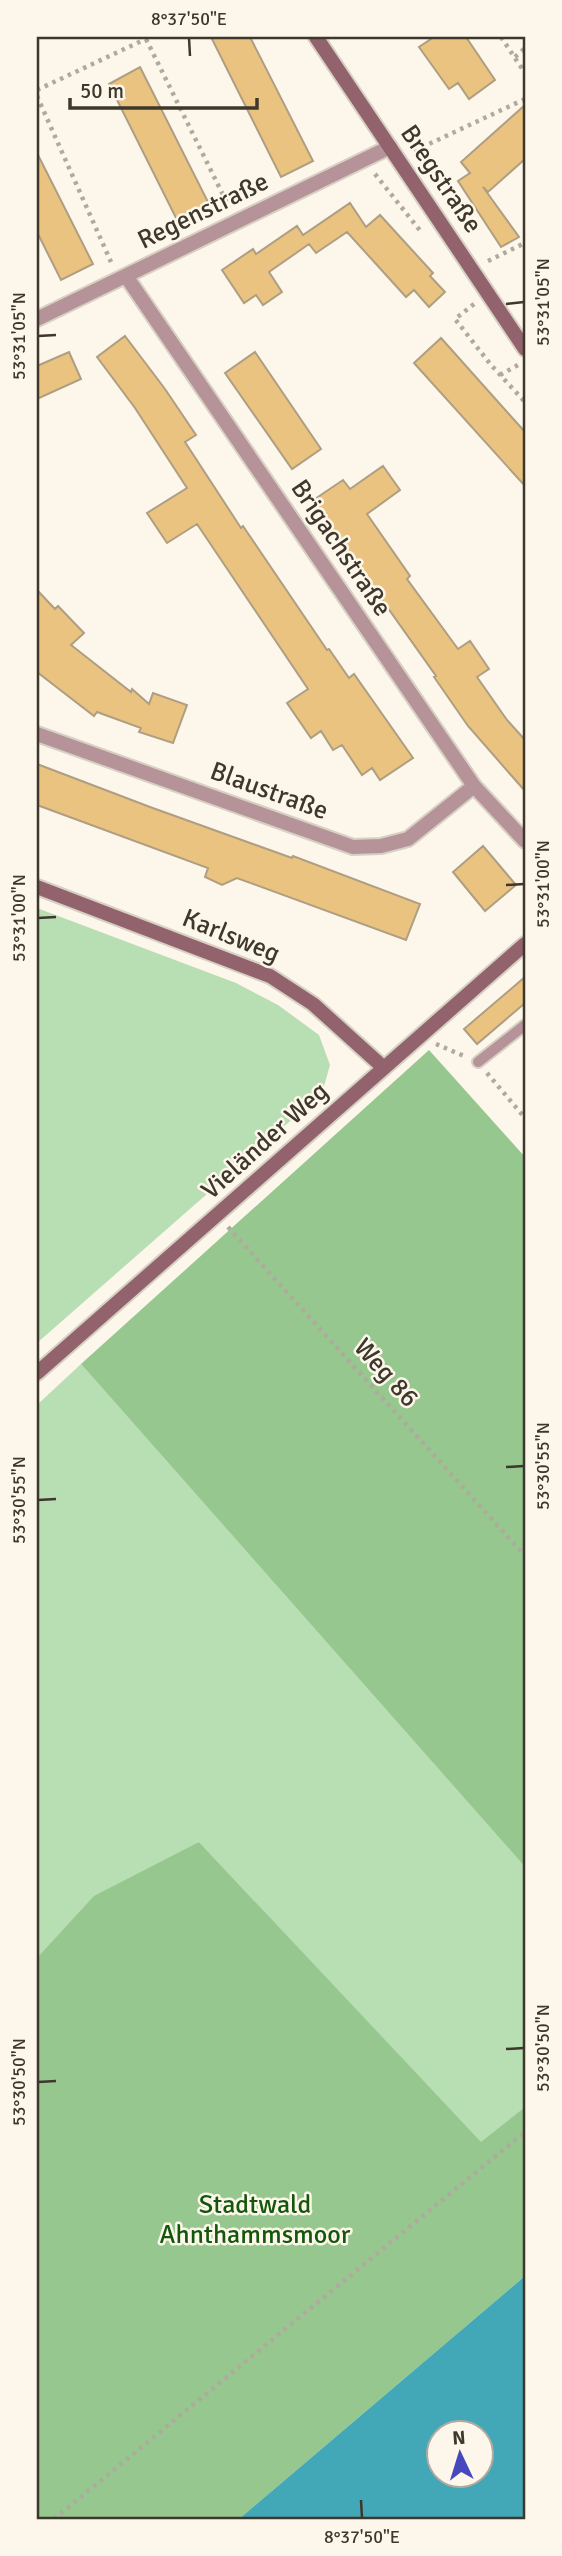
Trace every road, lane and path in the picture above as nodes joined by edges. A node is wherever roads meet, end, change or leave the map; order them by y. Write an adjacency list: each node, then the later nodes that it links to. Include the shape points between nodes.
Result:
1 (316, 37): 10 (street, Bregstraße)
2 (501, 37): 5 (path)
3 (148, 38): 7 (path); 12 (path)
4 (525, 48): 5 (path)
5 (515, 57): 6 (path)
6 (525, 73)
7 (37, 90)
8 (37, 96): 16 (path)
9 (525, 99): 10 (path)
10 (393, 153): 11 (street, Regenstraße); 15 (street, Bregstraße)
11 (364, 160): 12 (street, Regenstraße); 13 (path)
12 (237, 222): 16 (street, Regenstraße)
13 (424, 237)
14 (525, 243): 15 (path)
15 (472, 270): 19 (street, Bregstraße)
16 (122, 278): 18 (street, Regenstraße); 24 (street, Brigachstraße)
17 (468, 295): 21 (path, via 475,304 455,319)
18 (37, 319)
19 (525, 349)
20 (525, 360): 21 (path)
21 (500, 375): 22 (path)
22 (525, 402)
23 (37, 734): 24 (street, Blaustraße, via 353,847 381,846 408,838)
24 (474, 786): 25 (street, Brigachstraße)
25 (525, 841)
26 (37, 887): 31 (street, Karlsweg, via 270,976 313,1004)
27 (525, 944): 29 (street, Vieländer Weg)
28 (525, 1025): 30 (lane)
29 (419, 1037): 30 (path); 31 (street, Vieländer Weg)
30 (478, 1062): 32 (path)
31 (384, 1068): 33 (street, Vieländer Weg)
32 (525, 1118)
33 (218, 1216): 34 (street, Vieländer Weg); 35 (path, Weg 86)
34 (37, 1373)
35 (525, 1556)
36 (525, 2132): 37 (path)
37 (54, 2519)

